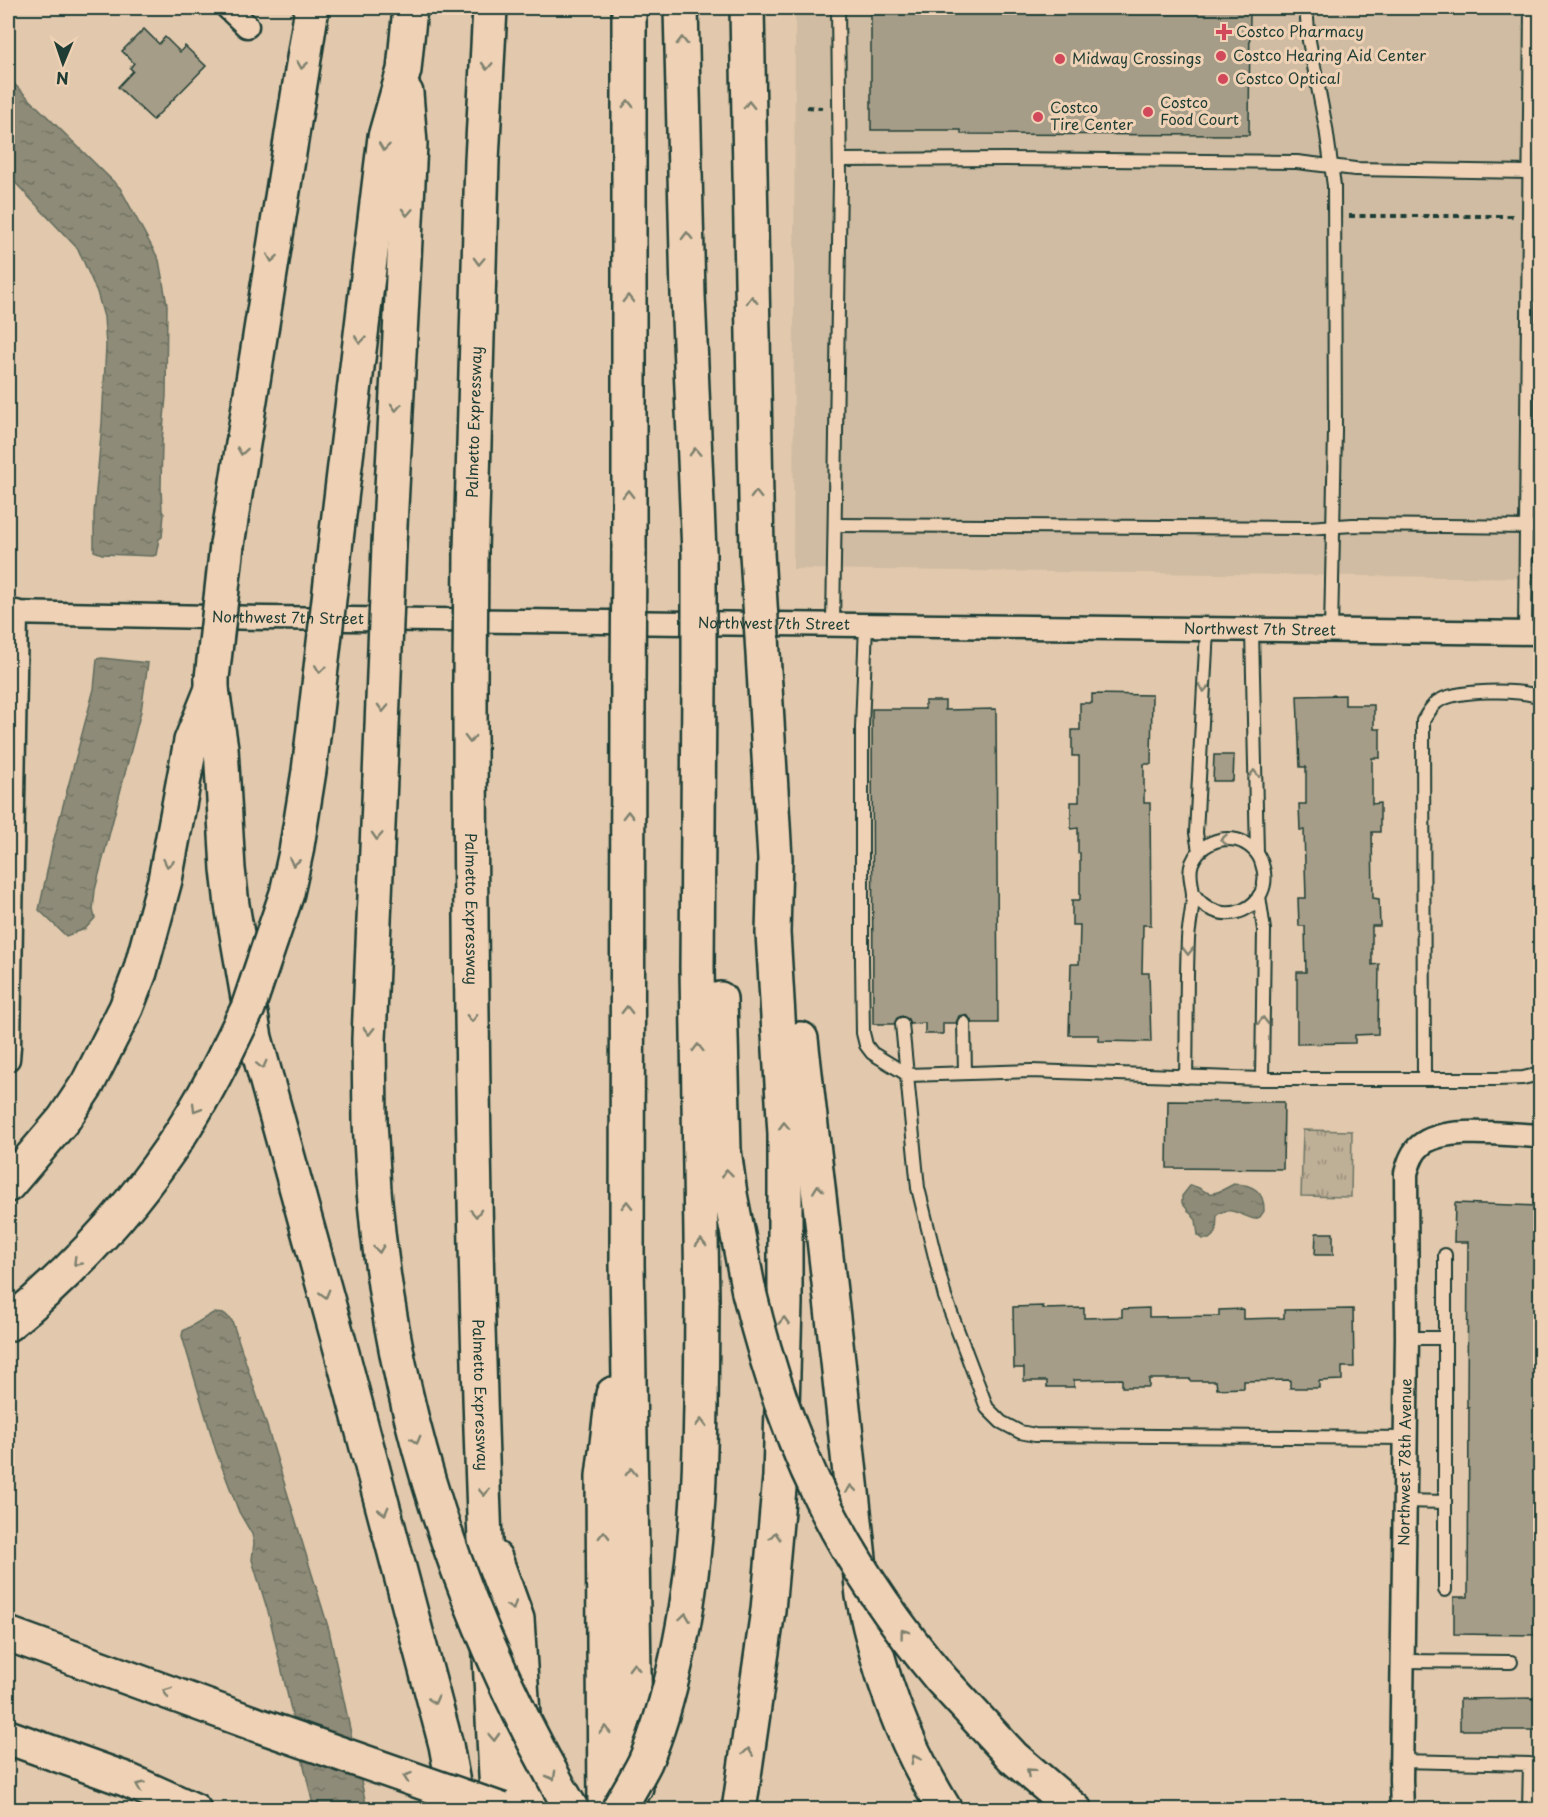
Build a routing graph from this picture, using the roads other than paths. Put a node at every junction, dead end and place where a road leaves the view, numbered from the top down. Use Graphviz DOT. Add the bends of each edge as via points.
graph roads {
  1 [pos="228,8"];
  2 [pos="312,8"];
  3 [pos="410,8"];
  4 [pos="490,8"];
  5 [pos="628,8"];
  6 [pos="681,8"];
  7 [pos="747,8"];
  8 [pos="838,8"];
  9 [pos="1306,8"];
  10 [pos="1531,8"];
  11 [pos="247,26"];
  12 [pos="404,70"];
  13 [pos="840,160"];
  14 [pos="1332,166"];
  15 [pos="1529,172"];
  16 [pos="836,525"];
  17 [pos="1527,526"];
  18 [pos="1333,527"];
  19 [pos="1540,527"];
  20 [pos="12,613"];
  21 [pos="833,624"];
  22 [pos="866,624"];
  23 [pos="1207,630"];
  24 [pos="1252,631"];
  25 [pos="1331,632"];
  26 [pos="1533,633"];
  27 [pos="212,683"];
  28 [pos="699,684"];
  29 [pos="1540,697"];
  30 [pos="1199,851"];
  31 [pos="1257,853"];
  32 [pos="775,859"];
  33 [pos="1193,892"];
  34 [pos="1259,896"];
  35 [pos="964,1023"];
  36 [pos="902,1024"];
  37 [pos="110,1043"];
  38 [pos="8,1059"];
  39 [pos="965,1072"];
  40 [pos="1540,1074"];
  41 [pos="908,1075"];
  42 [pos="1186,1077"];
  43 [pos="1424,1078"];
  44 [pos="1262,1080"];
  45 [pos="1540,1136"];
  46 [pos="8,1151"];
  47 [pos="8,1185"];
  48 [pos="1445,1255"];
  49 [pos="627,1264"];
  50 [pos="8,1324"];
  51 [pos="1407,1338"];
  52 [pos="1445,1338"];
  53 [pos="1406,1438"];
  54 [pos="1405,1501"];
  55 [pos="1445,1502"];
  56 [pos="485,1531"];
  57 [pos="1445,1590"];
  58 [pos="13,1633"];
  59 [pos="1402,1661"];
  60 [pos="1511,1662"];
  61 [pos="8,1737"];
  62 [pos="1401,1761"];
  63 [pos="194,1809"];
  64 [pos="458,1809"];
  65 [pos="500,1809"];
  66 [pos="529,1809"];
  67 [pos="572,1809"];
  68 [pos="605,1809"];
  69 [pos="618,1809"];
  70 [pos="636,1809"];
  71 [pos="739,1809"];
  72 [pos="945,1809"];
  73 [pos="1075,1809"];
  74 [pos="1402,1809"];
  75 [pos="1529,1809"];
  1 -- 11 [label="street"];
  2 -- 27 [label="highway, one-way, bridge" via="227,545"];
  3 -- 12 [label="highway"];
  4 -- 56 [label="highway, Palmetto Expressway, one-way, bridge" via="482,160 470,681 472,1030"];
  49 -- 5 [label="highway, one-way, bridge"];
  28 -- 6 [label="highway, one-way, bridge" via="699,553"];
  32 -- 7 [label="highway, one-way, bridge" via="756,553"];
  8 -- 13 [label="lane"];
  9 -- 14 [label="lane"];
  10 -- 15 [label="lane"];
  12 -- 50 [label="highway, one-way, bridge" via="385,137 309,771 287,893 252,997 190,1118 145,1185 111,1224 63,1277"];
  12 -- 67 [label="highway, one-way, bridge" via="410,144 369,1039 378,1243 406,1404 452,1557 499,1671"];
  13 -- 14 [label="lane" via="1297,162"];
  13 -- 16 [label="lane"];
  14 -- 15 [label="lane"];
  14 -- 18 [label="lane"];
  15 -- 17 [label="lane"];
  16 -- 18 [label="lane"];
  16 -- 21 [label="lane"];
  17 -- 18 [label="lane"];
  17 -- 19 [label="lane"];
  17 -- 26 [label="lane"];
  18 -- 25 [label="lane"];
  20 -- 21 [label="street, Northwest 7th Street"];
  20 -- 38 [label="street"];
  21 -- 22 [label="street, Northwest 7th Street"];
  22 -- 23 [label="street, Northwest 7th Street"];
  22 -- 41 [label="lane" via="862,728 863,1033 872,1053"];
  23 -- 24 [label="street, Northwest 7th Street"];
  23 -- 30 [label="lane, one-way" via="1196,833"];
  24 -- 25 [label="street, Northwest 7th Street"];
  31 -- 24 [label="lane, one-way"];
  25 -- 26 [label="street, Northwest 7th Street"];
  27 -- 37 [label="highway, one-way" via="191,741 153,929 140,972"];
  27 -- 64 [label="highway, one-way" via="222,748 232,905 255,1038 443,1734"];
  69 -- 28 [label="highway, one-way, bridge" via="644,1763 666,1708 683,1629 697,1516 702,1302 697,967"];
  73 -- 28 [label="highway, one-way, bridge" via="1013,1757 910,1642 877,1596 810,1478 775,1387 749,1292 724,1150 718,922"];
  29 -- 43 [label="lane" via="1519,693 1449,696 1429,710 1423,721"];
  31 -- 30 [label="lane, one-way" via="1239,840 1228,839 1217,840"];
  30 -- 33 [label="lane" via="1189,871"];
  31 -- 34 [label="lane" via="1265,874"];
  71 -- 32 [label="highway, one-way" via="768,1610 780,1477 786,1210 773,933"];
  72 -- 32 [label="highway, one-way" via="907,1743 870,1634 863,1596 789,933"];
  33 -- 34 [label="lane" via="1209,909 1231,914 1252,905"];
  33 -- 42 [label="lane, one-way" via="1188,938"];
  44 -- 34 [label="lane, one-way" via="1264,930"];
  35 -- 39 [label="lane"];
  36 -- 41 [label="lane"];
  37 -- 46 [label="highway"];
  37 -- 47 [label="highway" via="64,1119"];
  39 -- 41 [label="lane"];
  39 -- 42 [label="lane"];
  40 -- 43 [label="lane" via="1524,1078"];
  41 -- 53 [label="lane" via="914,1156 925,1220 954,1323 987,1407 1001,1422 1035,1435"];
  42 -- 44 [label="lane"];
  43 -- 44 [label="lane"];
  45 -- 51 [label="street, Northwest 78th Avenue" via="1437,1135 1420,1145 1410,1160 1406,1173"];
  48 -- 52 [label="lane"];
  68 -- 49 [label="highway, one-way" via="603,1476"];
  70 -- 49 [label="highway, one-way"];
  51 -- 52 [label="lane"];
  51 -- 53 [label="street, Northwest 78th Avenue"];
  52 -- 55 [label="lane"];
  53 -- 54 [label="street, Northwest 78th Avenue"];
  54 -- 55 [label="lane"];
  54 -- 59 [label="street, Northwest 78th Avenue"];
  55 -- 57 [label="lane"];
  56 -- 65 [label="highway, Palmetto Expressway, one-way"];
  56 -- 66 [label="highway, one-way" via="517,1619"];
  65 -- 58 [label="highway, one-way, bridge" via="255,1724"];
  59 -- 60 [label="lane"];
  59 -- 62 [label="street, Northwest 78th Avenue"];
  63 -- 61 [label="highway, one-way"];
  62 -- 74 [label="street, Northwest 78th Avenue"];
  62 -- 75 [label="lane" via="1530,1764"];
}
